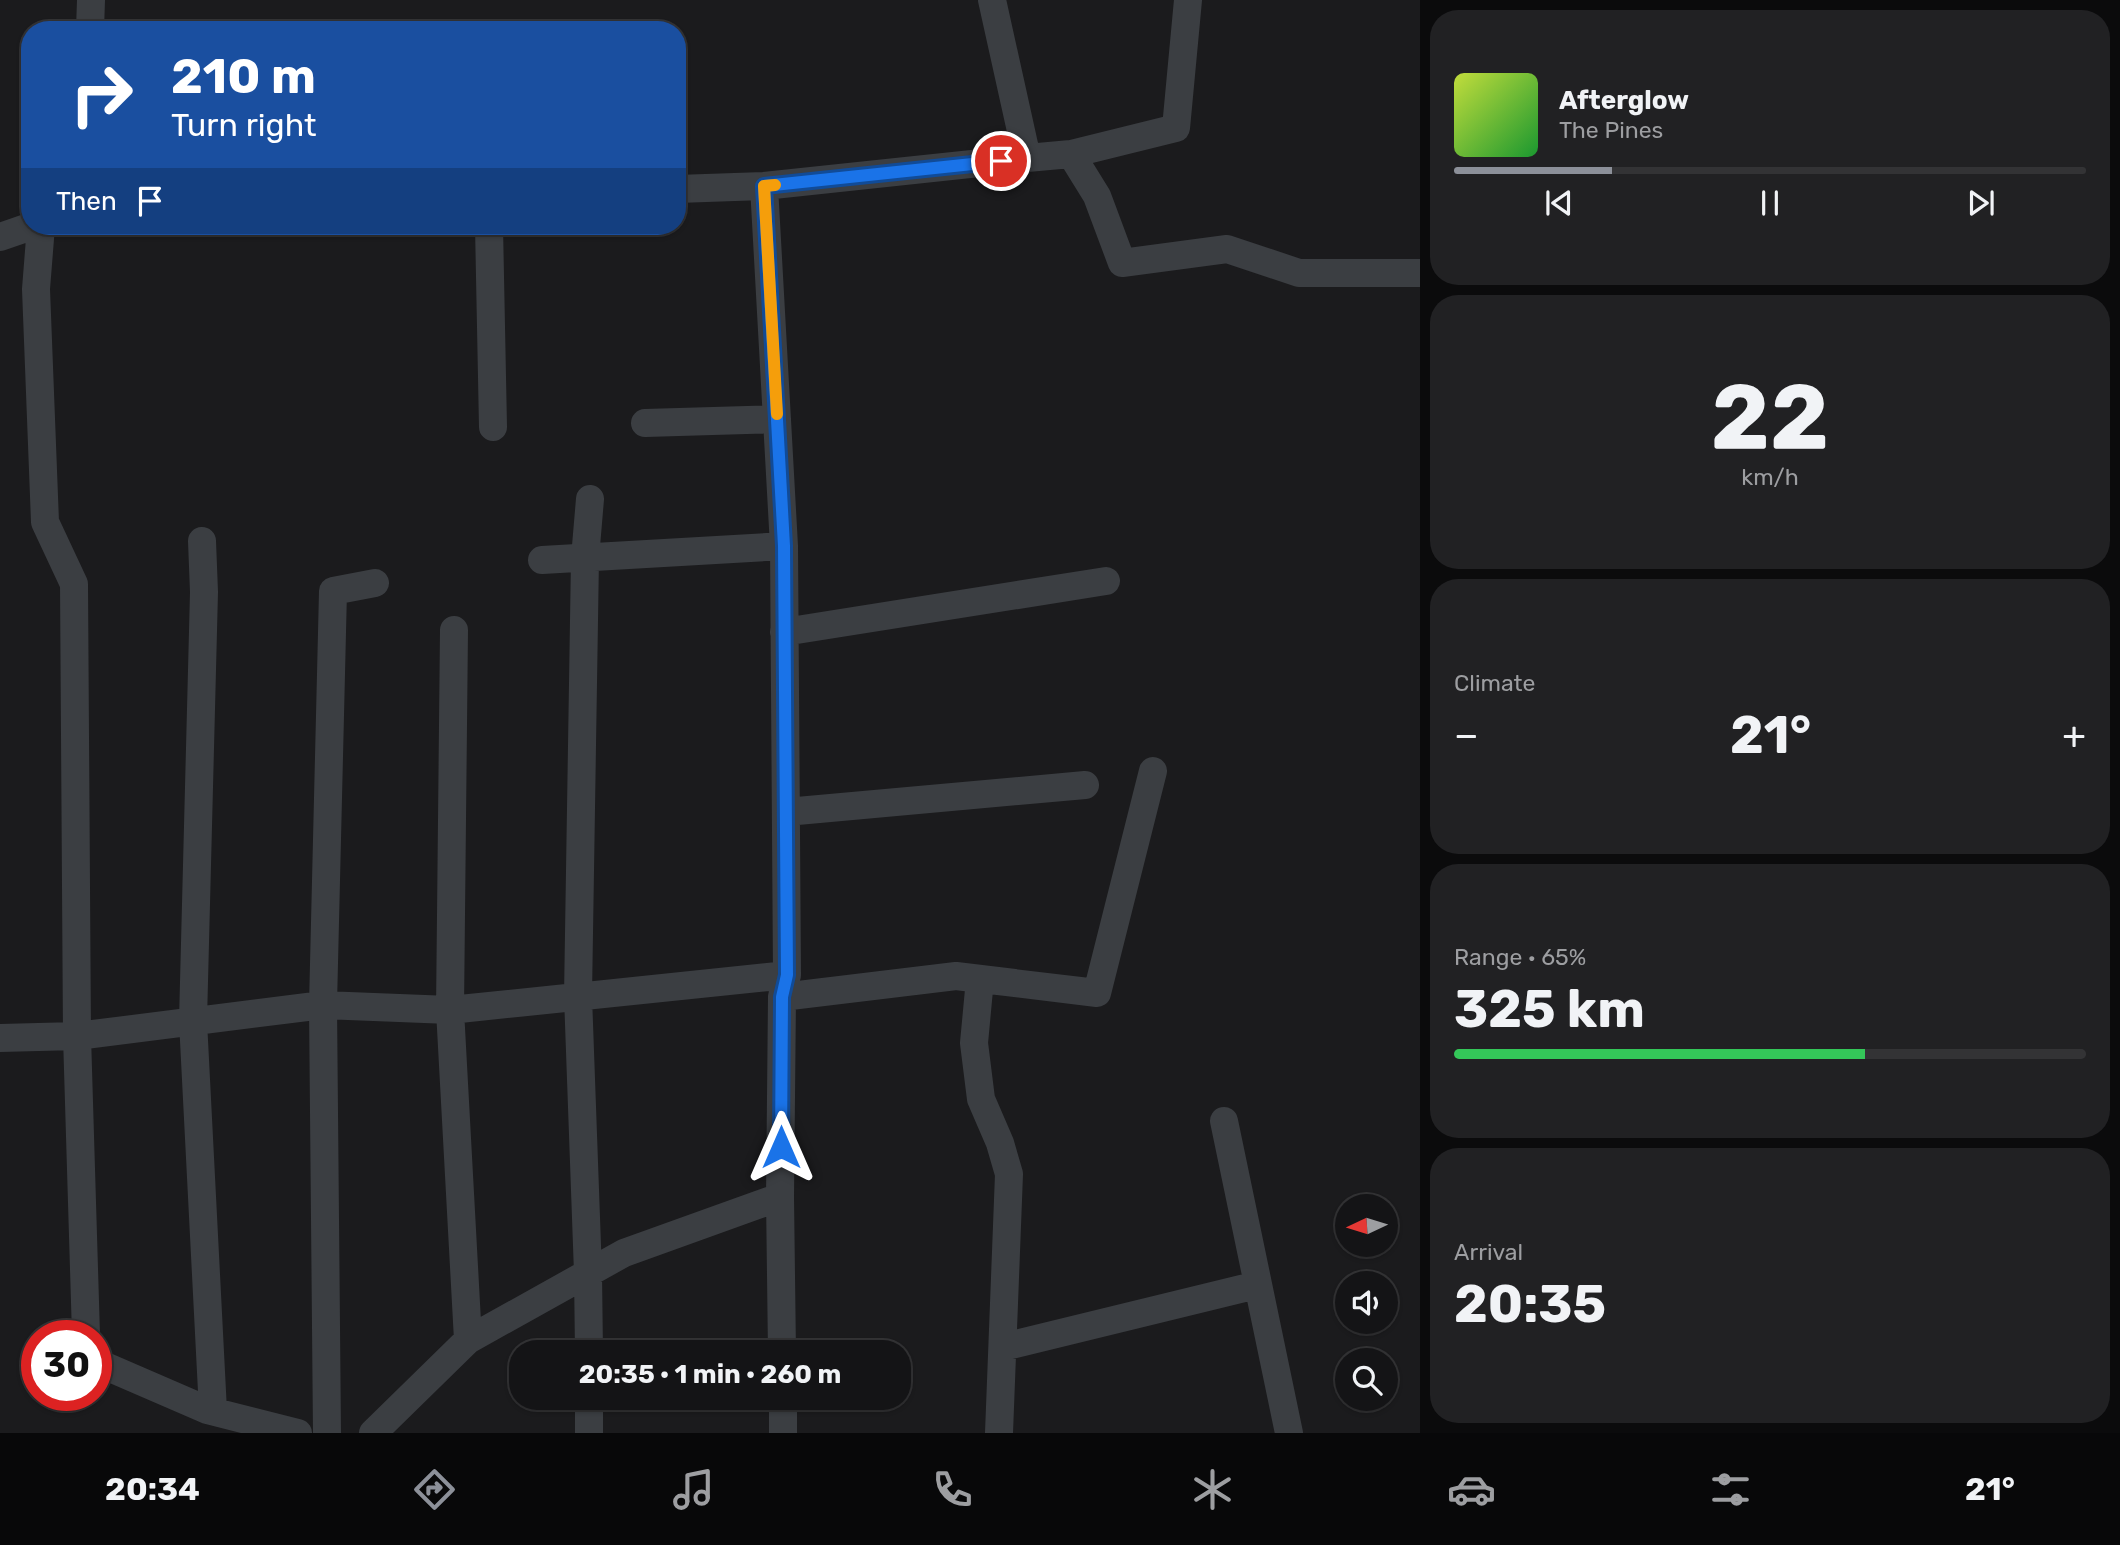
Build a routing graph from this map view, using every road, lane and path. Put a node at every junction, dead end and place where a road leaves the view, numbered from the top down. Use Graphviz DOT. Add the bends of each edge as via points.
graph roads {
  1 [pos="91,0"];
  2 [pos="992,0"];
  3 [pos="1188,0"];
  4 [pos="90,21"];
  5 [pos="1071,153"];
  6 [pos="1027,158"];
  7 [pos="764,186"];
  8 [pos="686,189"];
  9 [pos="21,230"];
  10 [pos="40,235"];
  11 [pos="489,235"];
  12 [pos="0,237"];
  13 [pos="1420,273"];
  14 [pos="777,419"];
  15 [pos="645,423"];
  16 [pos="492,427"];
  17 [pos="590,499"];
  18 [pos="202,541"];
  19 [pos="784,546"];
  20 [pos="585,558"];
  21 [pos="542,560"];
  22 [pos="1106,581"];
  23 [pos="375,583"];
  24 [pos="454,630"];
  25 [pos="785,632"];
  26 [pos="1153,771"];
  27 [pos="1085,785"];
  28 [pos="786,812"];
  29 [pos="980,979"];
  30 [pos="785,986"];
  31 [pos="578,996"];
  32 [pos="323,1005"];
  33 [pos="450,1010"];
  34 [pos="193,1021"];
  35 [pos="77,1036"];
  36 [pos="0,1038"];
  37 [pos="1224,1121"];
  38 [pos="780,1196"];
  39 [pos="588,1273"];
  40 [pos="1257,1285"];
  41 [pos="86,1320"];
  42 [pos="468,1340"];
  43 [pos="589,1340"];
  44 [pos="782,1340"];
  45 [pos="1003,1347"];
  46 [pos="112,1369"];
  47 [pos="589,1410"];
  48 [pos="783,1410"];
  49 [pos="214,1411"];
  50 [pos="298,1433"];
  51 [pos="327,1433"];
  52 [pos="373,1433"];
  53 [pos="589,1433"];
  54 [pos="783,1433"];
  55 [pos="999,1433"];
  56 [pos="1289,1433"];
  1 -- 4 [label="street"];
  2 -- 6 [label="street"];
  3 -- 5 [label="street" via="1176,128"];
  5 -- 6 [label="street"];
  5 -- 13 [label="street" via="1097,196 1122,263 1227,249 1300,273"];
  6 -- 7 [label="street"];
  7 -- 8 [label="street"];
  7 -- 14 [label="street"];
  9 -- 12 [label="street"];
  10 -- 35 [label="street" via="36,289 44,522 74,584"];
  11 -- 16 [label="street"];
  14 -- 15 [label="street"];
  14 -- 19 [label="street"];
  17 -- 20 [label="street"];
  18 -- 34 [label="street"];
  19 -- 20 [label="street"];
  19 -- 25 [label="street"];
  20 -- 21 [label="street"];
  20 -- 31 [label="street"];
  22 -- 25 [label="street"];
  23 -- 32 [label="street" via="333,591"];
  24 -- 33 [label="street"];
  25 -- 28 [label="street"];
  26 -- 29 [label="street" via="1097,993"];
  27 -- 28 [label="street"];
  28 -- 30 [label="street"];
  29 -- 30 [label="street" via="956,976"];
  29 -- 45 [label="street" via="974,1043 981,1099 1009,1174"];
  30 -- 31 [label="street"];
  30 -- 38 [label="street"];
  31 -- 33 [label="street"];
  31 -- 39 [label="street"];
  32 -- 33 [label="street"];
  32 -- 34 [label="street"];
  32 -- 51 [label="street"];
  33 -- 42 [label="street"];
  34 -- 35 [label="street"];
  34 -- 49 [label="street"];
  35 -- 36 [label="street"];
  35 -- 41 [label="street"];
  37 -- 40 [label="street"];
  38 -- 39 [label="street" via="624,1253"];
  38 -- 44 [label="street"];
  39 -- 42 [label="street"];
  39 -- 43 [label="street"];
  40 -- 45 [label="street"];
  40 -- 56 [label="street"];
  42 -- 52 [label="street"];
  45 -- 55 [label="street"];
  46 -- 49 [label="street"];
  47 -- 53 [label="street"];
  48 -- 54 [label="street"];
  49 -- 50 [label="street"];
}
